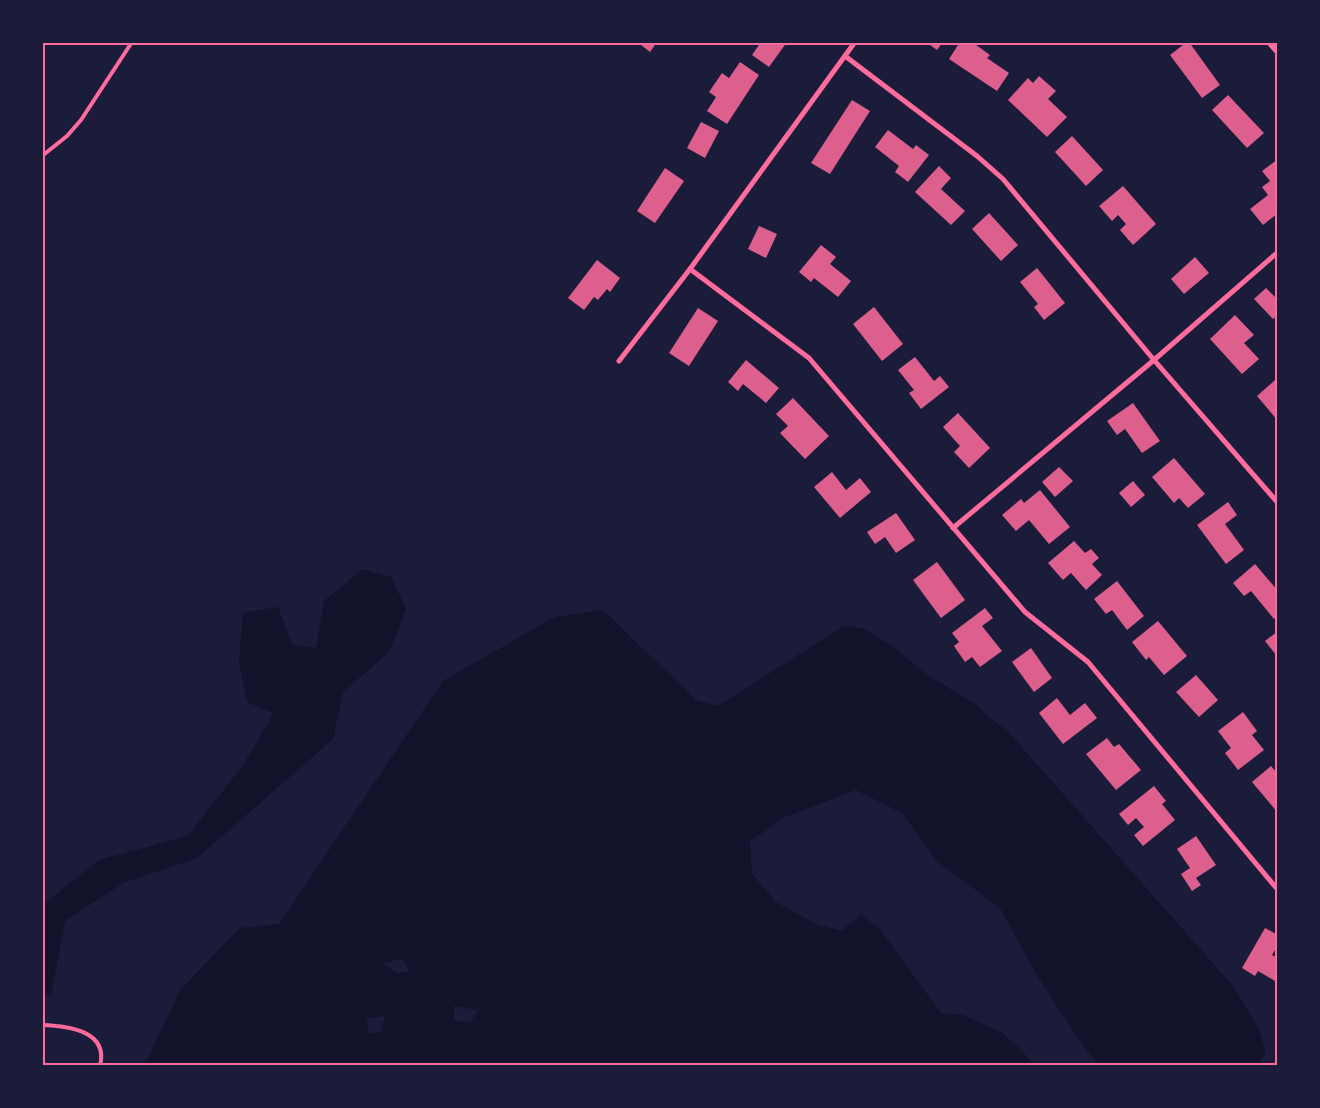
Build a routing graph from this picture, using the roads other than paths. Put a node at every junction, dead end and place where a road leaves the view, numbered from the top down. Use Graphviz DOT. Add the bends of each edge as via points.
graph roads {
  1 [pos="855,42"];
  2 [pos="1271,42"];
  3 [pos="132,43"];
  4 [pos="1278,50"];
  5 [pos="845,56"];
  6 [pos="42,156"];
  7 [pos="1278,252"];
  8 [pos="690,269"];
  9 [pos="1154,360"];
  10 [pos="619,361"];
  11 [pos="1278,503"];
  12 [pos="953,528"];
  13 [pos="1278,890"];
  14 [pos="42,1025"];
  15 [pos="100,1066"];
  1 -- 5 [label="street"];
  2 -- 4 [label="street"];
  3 -- 6 [label="lane" via="81,120"];
  5 -- 8 [label="street"];
  5 -- 9 [label="street" via="1003,179"];
  7 -- 9 [label="street"];
  8 -- 10 [label="street"];
  8 -- 12 [label="street" via="809,358"];
  9 -- 11 [label="street"];
  9 -- 12 [label="street"];
  12 -- 13 [label="street" via="1025,612 1088,662"];
  14 -- 15 [label="lane" via="62,1025 91,1036 99,1044"];
}
